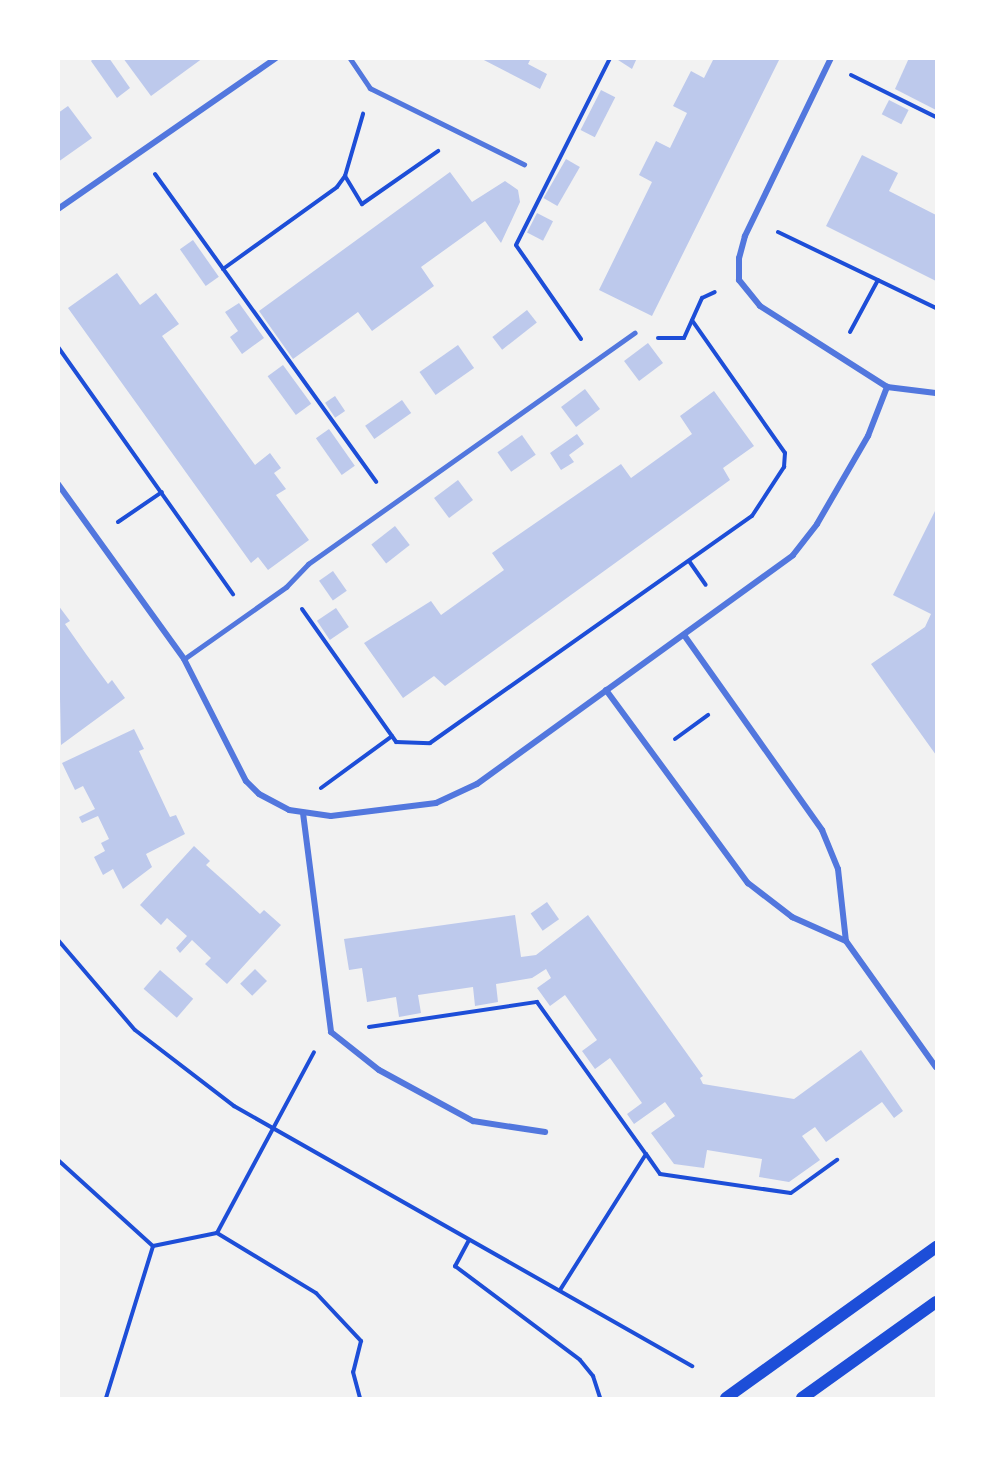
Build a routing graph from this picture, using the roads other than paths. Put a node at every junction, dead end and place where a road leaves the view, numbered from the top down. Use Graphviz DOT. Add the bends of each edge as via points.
graph roads {
  1 [pos="276,58"];
  2 [pos="350,58"];
  3 [pos="830,61"];
  4 [pos="524,164"];
  5 [pos="58,209"];
  6 [pos="634,333"];
  7 [pos="887,387"];
  8 [pos="936,393"];
  9 [pos="58,484"];
  10 [pos="684,635"];
  11 [pos="184,659"];
  12 [pos="606,690"];
  13 [pos="303,813"];
  14 [pos="846,941"];
  15 [pos="936,1066"];
  16 [pos="545,1132"];
  17 [pos="936,1247"];
  18 [pos="936,1302"];
  19 [pos="726,1398"];
  20 [pos="802,1398"];
  1 -- 5 [label="street"];
  2 -- 4 [label="lane" via="370,88"];
  3 -- 7 [label="street" via="752,219 739,258 739,280 760,306"];
  6 -- 11 [label="lane" via="308,564 286,586"];
  7 -- 8 [label="street"];
  7 -- 10 [label="street" via="868,436 805,542"];
  9 -- 11 [label="street"];
  10 -- 12 [label="street"];
  10 -- 14 [label="street" via="831,848 842,891"];
  11 -- 13 [label="street" via="246,781 274,803"];
  12 -- 13 [label="street" via="477,784 436,803 331,816"];
  12 -- 14 [label="street" via="748,883 792,917"];
  13 -- 16 [label="street" via="331,1032 379,1070 474,1121"];
  14 -- 15 [label="street"];
  17 -- 19 [label="main road"];
  18 -- 20 [label="main road"];
}
